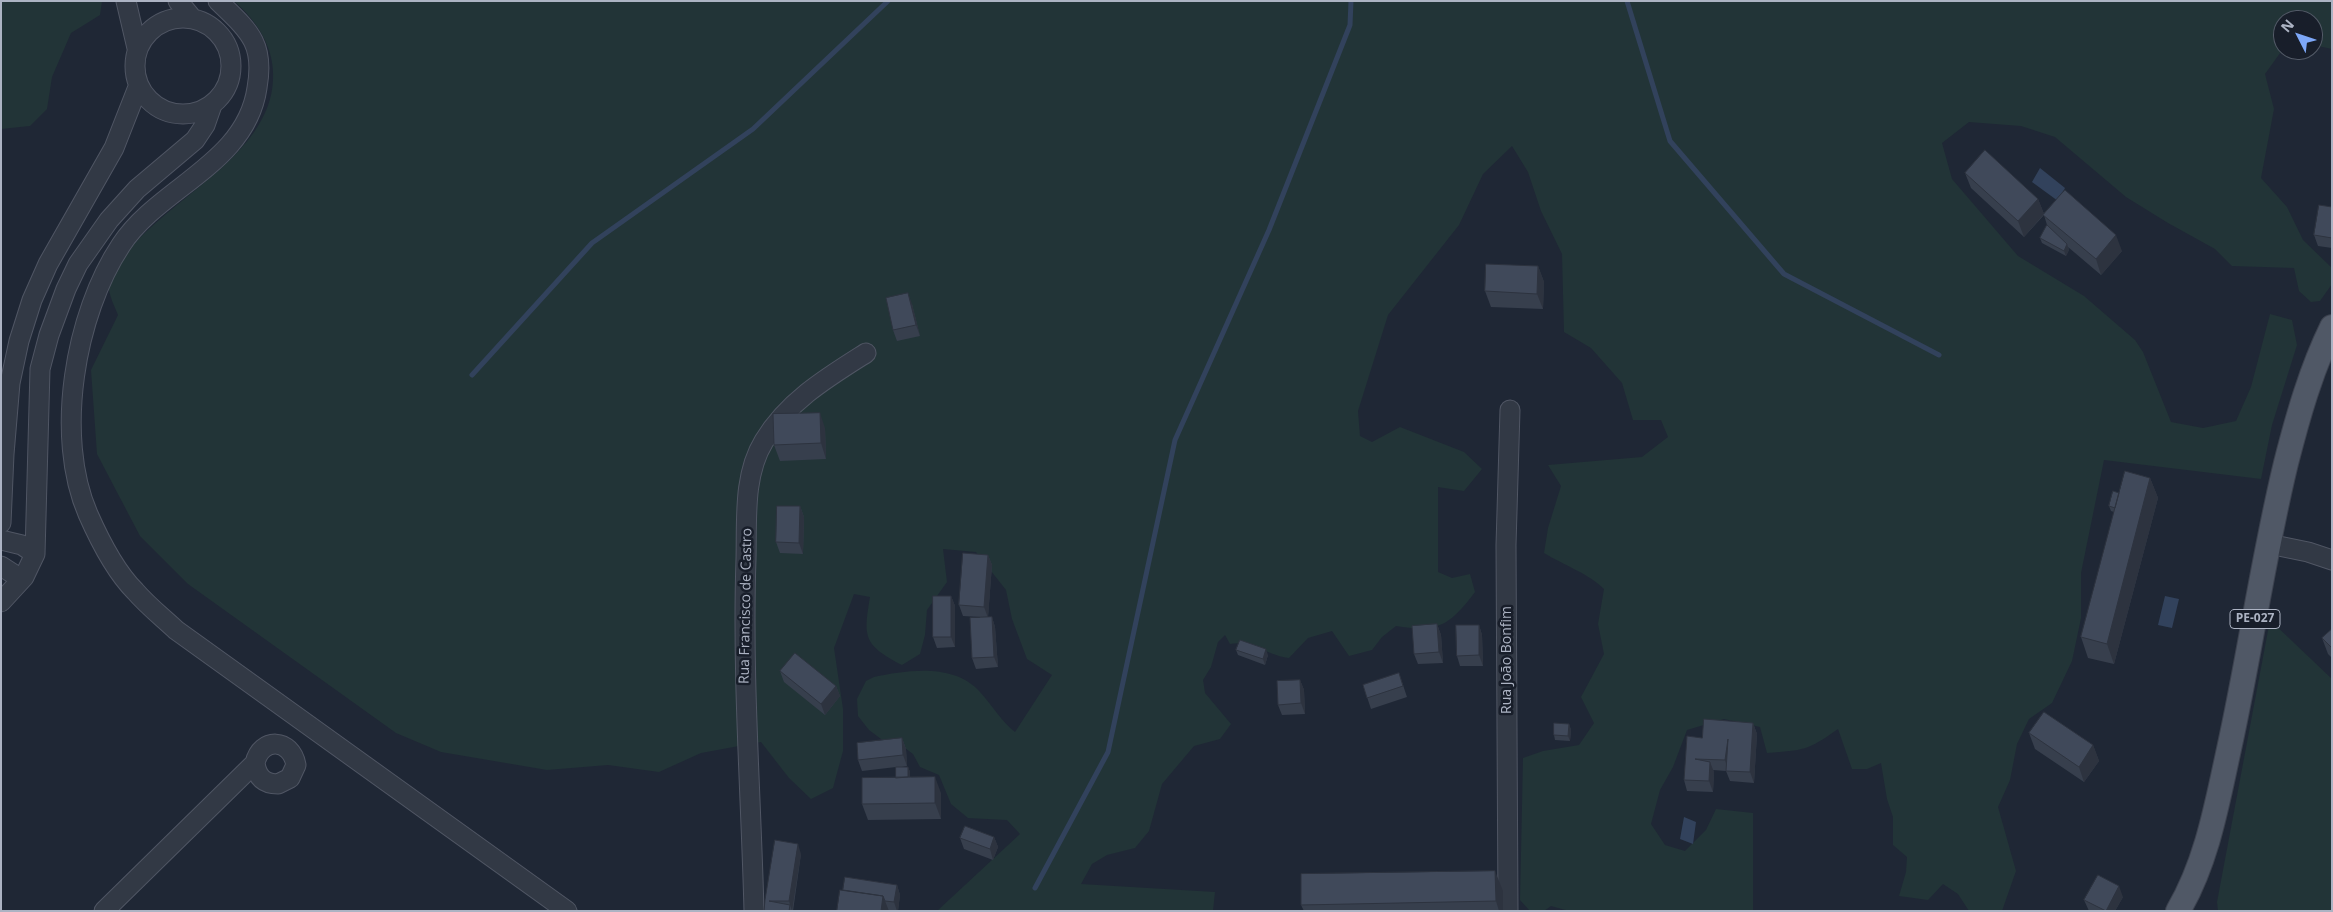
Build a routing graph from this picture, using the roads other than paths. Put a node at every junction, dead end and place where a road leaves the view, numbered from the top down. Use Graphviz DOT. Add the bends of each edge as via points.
graph roads {
  1 [pos="126,1"];
  2 [pos="178,1"];
  3 [pos="218,1"];
  4 [pos="192,18"];
  5 [pos="137,48"];
  6 [pos="138,87"];
  7 [pos="212,105"];
  8 [pos="2332,327"];
  9 [pos="866,353"];
  10 [pos="40,381"];
  11 [pos="8,385"];
  12 [pos="7,410"];
  13 [pos="1510,410"];
  14 [pos="39,414"];
  15 [pos="1,523"];
  16 [pos="1,540"];
  17 [pos="2268,544"];
  18 [pos="35,554"];
  19 [pos="2332,560"];
  20 [pos="1,566"];
  21 [pos="24,577"];
  22 [pos="1,602"];
  23 [pos="255,763"];
  24 [pos="104,911"];
  25 [pos="567,911"];
  26 [pos="754,911"];
  27 [pos="1508,911"];
  28 [pos="2178,911"];
  1 -- 5 [label="street"];
  2 -- 4 [label="street"];
  3 -- 25 [label="street" via="243,26 259,49 260,76 256,96 246,120 227,149 148,214 121,244 98,285 84,321 73,376 76,473 87,513 111,558 134,590 176,630"];
  4 -- 5 [label="street" via="169,19 150,30"];
  4 -- 7 [label="street" via="219,34 229,55 230,78"];
  5 -- 6 [label="street" via="134,68"];
  6 -- 7 [label="street" via="151,104 171,114 192,114"];
  6 -- 11 [label="street" via="114,148 35,293"];
  7 -- 10 [label="street" via="195,140 122,203 78,264 49,335"];
  8 -- 17 [label="main road, PE-027" via="2308,384 2296,424"];
  9 -- 26 [label="street, Rua Francisco de Castro" via="818,383 780,418 764,441 750,478 744,664"];
  10 -- 11 [label="street" via="27,374"];
  10 -- 14 [label="street"];
  11 -- 12 [label="street"];
  12 -- 14 [label="street" via="18,415"];
  12 -- 15 [label="street"];
  13 -- 27 [label="street, Rua João Bonfim" via="1506,545"];
  14 -- 18 [label="street"];
  16 -- 18 [label="street" via="22,545"];
  17 -- 19 [label="street"];
  17 -- 28 [label="main road, PE-027" via="2235,722 2208,839 2190,890"];
  18 -- 21 [label="street"];
  20 -- 21 [label="street"];
  21 -- 22 [label="street"];
  23 -- 24 [label="street"];
}
